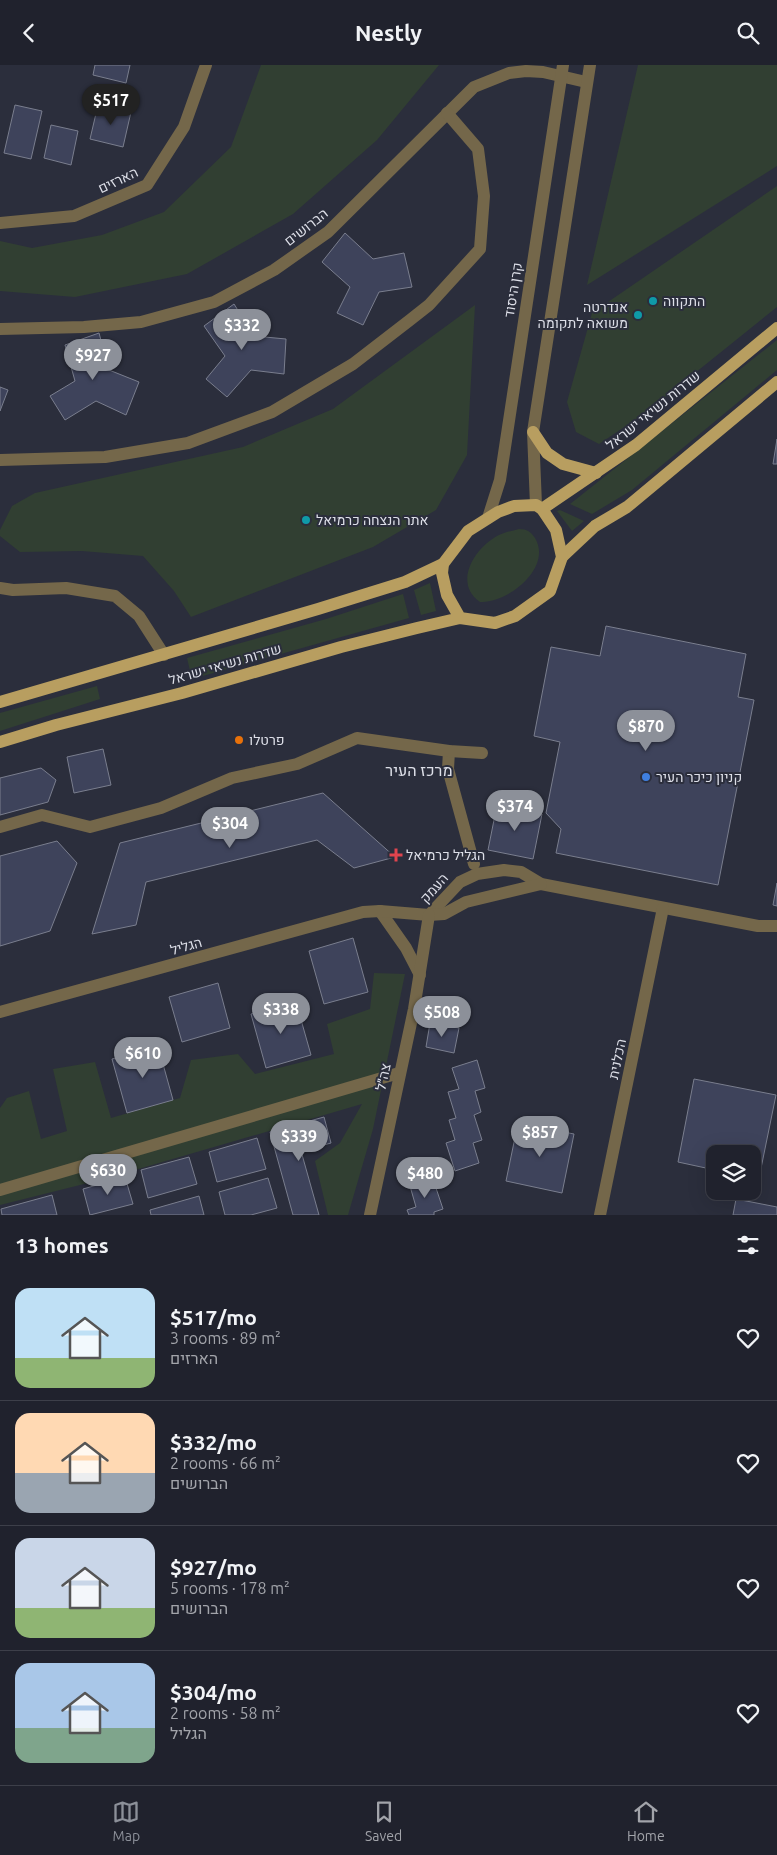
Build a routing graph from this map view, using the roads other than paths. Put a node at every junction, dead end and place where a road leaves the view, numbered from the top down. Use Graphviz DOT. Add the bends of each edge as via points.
graph roads {
  1 [pos="206,65"];
  2 [pos="590,65"];
  3 [pos="562,71"];
  4 [pos="586,82"];
  5 [pos="446,113"];
  6 [pos="0,223"];
  7 [pos="777,328"];
  8 [pos="0,329"];
  9 [pos="777,382"];
  10 [pos="533,432"];
  11 [pos="0,460"];
  12 [pos="596,473"];
  13 [pos="539,507"];
  14 [pos="488,518"];
  15 [pos="562,557"];
  16 [pos="444,563"];
  17 [pos="0,588"];
  18 [pos="460,618"];
  19 [pos="164,655"];
  20 [pos="0,702"];
  21 [pos="0,742"];
  22 [pos="449,751"];
  23 [pos="482,753"];
  24 [pos="0,827"];
  25 [pos="474,864"];
  26 [pos="541,884"];
  27 [pos="663,908"];
  28 [pos="380,911"];
  29 [pos="429,915"];
  30 [pos="758,926"];
  31 [pos="777,926"];
  32 [pos="777,935"];
  33 [pos="420,975"];
  34 [pos="0,1012"];
  35 [pos="399,1073"];
  36 [pos="0,1190"];
  37 [pos="370,1215"];
  38 [pos="600,1215"];
  1 -- 6 [label="street, הארזים" via="184,127 147,185 74,216"];
  2 -- 4 [label="street"];
  3 -- 4 [label="street, הברושים"];
  3 -- 5 [label="street, הברושים" via="509,73 474,87"];
  3 -- 14 [label="street, קרן היסוד" via="500,480"];
  4 -- 10 [label="street"];
  5 -- 8 [label="street, הברושים" via="328,232 274,270 214,302 141,322"];
  5 -- 11 [label="street" via="478,149 484,196 480,249 429,305 353,364 272,412 188,443 105,457"];
  7 -- 12 [label="main road, שדרות נשיאי ישראל" via="636,445"];
  9 -- 15 [label="main road" via="627,507 595,526"];
  10 -- 12 [label="main road" via="547,453 563,464"];
  10 -- 13 [label="street"];
  12 -- 13 [label="main road, שדרות נשיאי ישראל"];
  13 -- 14 [label="main road" via="514,506"];
  13 -- 15 [label="main road" via="556,529"];
  14 -- 16 [label="main road" via="468,531"];
  15 -- 18 [label="main road" via="550,591 515,616 495,623"];
  16 -- 18 [label="main road" via="442,573 447,595"];
  16 -- 19 [label="main road, שדרות נשיאי ישראל" via="405,581"];
  17 -- 19 [label="street" via="66,588 115,596 139,616"];
  18 -- 21 [label="main road, שדרות נשיאי ישראל" via="341,647"];
  19 -- 20 [label="main road, שדרות נשיאי ישראל"];
  22 -- 23 [label="street"];
  22 -- 24 [label="street" via="357,738 297,764 232,778 161,808 90,827 42,815"];
  22 -- 25 [label="street" via="448,769"];
  26 -- 27 [label="street, העמק"];
  26 -- 29 [label="street, העמק" via="466,902 444,914"];
  26 -- 29 [label="street, העמק" via="521,871 477,874 460,882"];
  27 -- 30 [label="street, העמק"];
  27 -- 38 [label="street, הכלנית"];
  28 -- 29 [label="street, הגליל"];
  28 -- 33 [label="street"];
  28 -- 34 [label="street, הגליל" via="363,912"];
  29 -- 33 [label="street, צה״ל"];
  30 -- 31 [label="street, העמק"];
  30 -- 32 [label="street, העמק"];
  33 -- 35 [label="street, צה״ל"];
  35 -- 36 [label="street"];
  35 -- 37 [label="street, צה״ל"];
}
